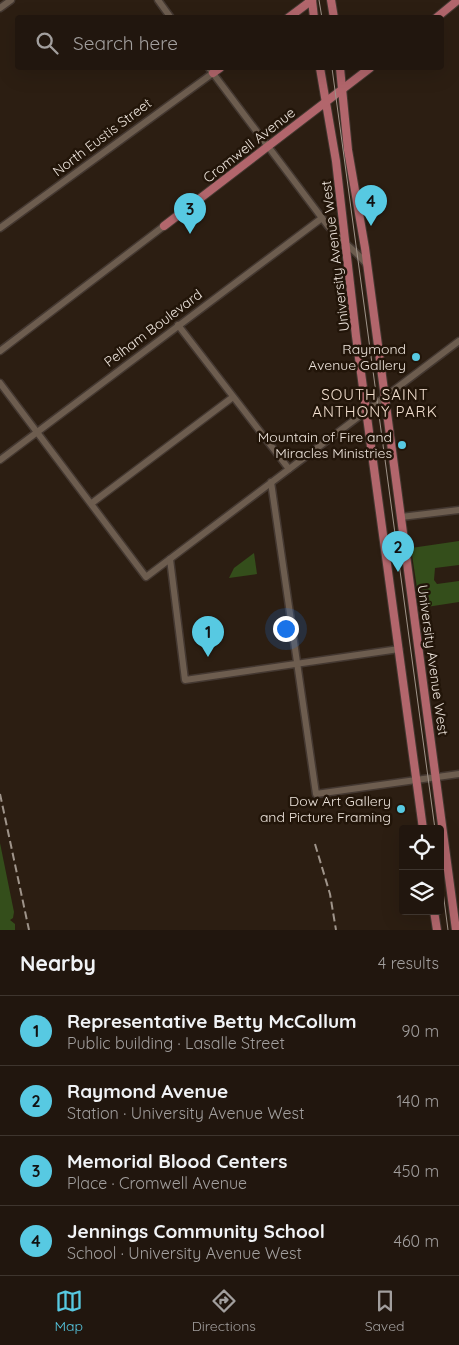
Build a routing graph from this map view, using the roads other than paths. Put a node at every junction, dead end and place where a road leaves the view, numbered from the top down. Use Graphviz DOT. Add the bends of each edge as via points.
graph roads {
  1 [pos="11,0"];
  2 [pos="158,0"];
  3 [pos="312,0"];
  4 [pos="331,0"];
  5 [pos="458,0"];
  6 [pos="0,8"];
  7 [pos="169,15"];
  8 [pos="292,15"];
  9 [pos="314,15"];
  10 [pos="334,15"];
  11 [pos="440,15"];
  12 [pos="211,70"];
  13 [pos="320,70"];
  14 [pos="340,70"];
  15 [pos="367,70"];
  16 [pos="343,87"];
  17 [pos="325,101"];
  18 [pos="268,146"];
  19 [pos="322,218"];
  20 [pos="164,226"];
  21 [pos="0,228"];
  22 [pos="346,244"];
  23 [pos="367,265"];
  24 [pos="178,325"];
  25 [pos="459,341"];
  26 [pos="0,351"];
  27 [pos="0,383"];
  28 [pos="234,397"];
  29 [pos="384,397"];
  30 [pos="366,410"];
  31 [pos="37,432"];
  32 [pos="0,460"];
  33 [pos="289,469"];
  34 [pos="271,482"];
  35 [pos="92,503"];
  36 [pos="459,510"];
  37 [pos="401,517"];
  38 [pos="170,559"];
  39 [pos="399,649"];
  40 [pos="297,664"];
  41 [pos="459,774"];
  42 [pos="432,778"];
  43 [pos="416,779"];
  44 [pos="422,825"];
  45 [pos="456,907"];
  46 [pos="434,915"];
  47 [pos="436,930"];
  48 [pos="456,930"];
  1 -- 6 [label="street"];
  2 -- 7 [label="street"];
  3 -- 8 [label="main road"];
  3 -- 9 [label="main road"];
  4 -- 10 [label="main road"];
  5 -- 11 [label="main road"];
  12 -- 18 [label="street"];
  12 -- 21 [label="street, North Eustis Street"];
  13 -- 17 [label="main road, University Avenue West"];
  14 -- 16 [label="main road, University Avenue West"];
  15 -- 16 [label="main road, Cromwell Avenue"];
  16 -- 17 [label="main road, Cromwell Avenue"];
  16 -- 23 [label="main road, University Avenue West" via="350,158"];
  17 -- 18 [label="main road, Cromwell Avenue"];
  17 -- 22 [label="main road, University Avenue West"];
  18 -- 19 [label="street"];
  18 -- 20 [label="main road, Cromwell Avenue"];
  19 -- 22 [label="street"];
  19 -- 24 [label="street, Pelham Boulevard"];
  20 -- 26 [label="street, Cromwell Avenue"];
  22 -- 23 [label="street"];
  22 -- 30 [label="main road, University Avenue West"];
  23 -- 29 [label="main road, University Avenue West"];
  24 -- 28 [label="street"];
  24 -- 31 [label="street, Pelham Boulevard"];
  25 -- 29 [label="street"];
  27 -- 31 [label="street"];
  28 -- 33 [label="street"];
  28 -- 35 [label="street"];
  29 -- 30 [label="street"];
  29 -- 37 [label="main road, University Avenue West"];
  30 -- 33 [label="street"];
  30 -- 39 [label="main road, University Avenue West"];
  31 -- 32 [label="street, Pelham Boulevard"];
  31 -- 35 [label="street"];
  33 -- 34 [label="street"];
  34 -- 38 [label="street"];
  34 -- 40 [label="street"];
  35 -- 38 [label="street" via="146,577"];
  36 -- 37 [label="street"];
  37 -- 42 [label="main road, University Avenue West"];
  38 -- 40 [label="street" via="185,680"];
  39 -- 40 [label="street"];
  39 -- 43 [label="main road, University Avenue West"];
  40 -- 43 [label="street" via="316,794"];
  41 -- 42 [label="street"];
  42 -- 43 [label="street"];
  42 -- 45 [label="main road, University Avenue West"];
  43 -- 44 [label="main road, University Avenue West"];
  45 -- 48 [label="main road, University Avenue West"];
  46 -- 47 [label="main road"];
}
